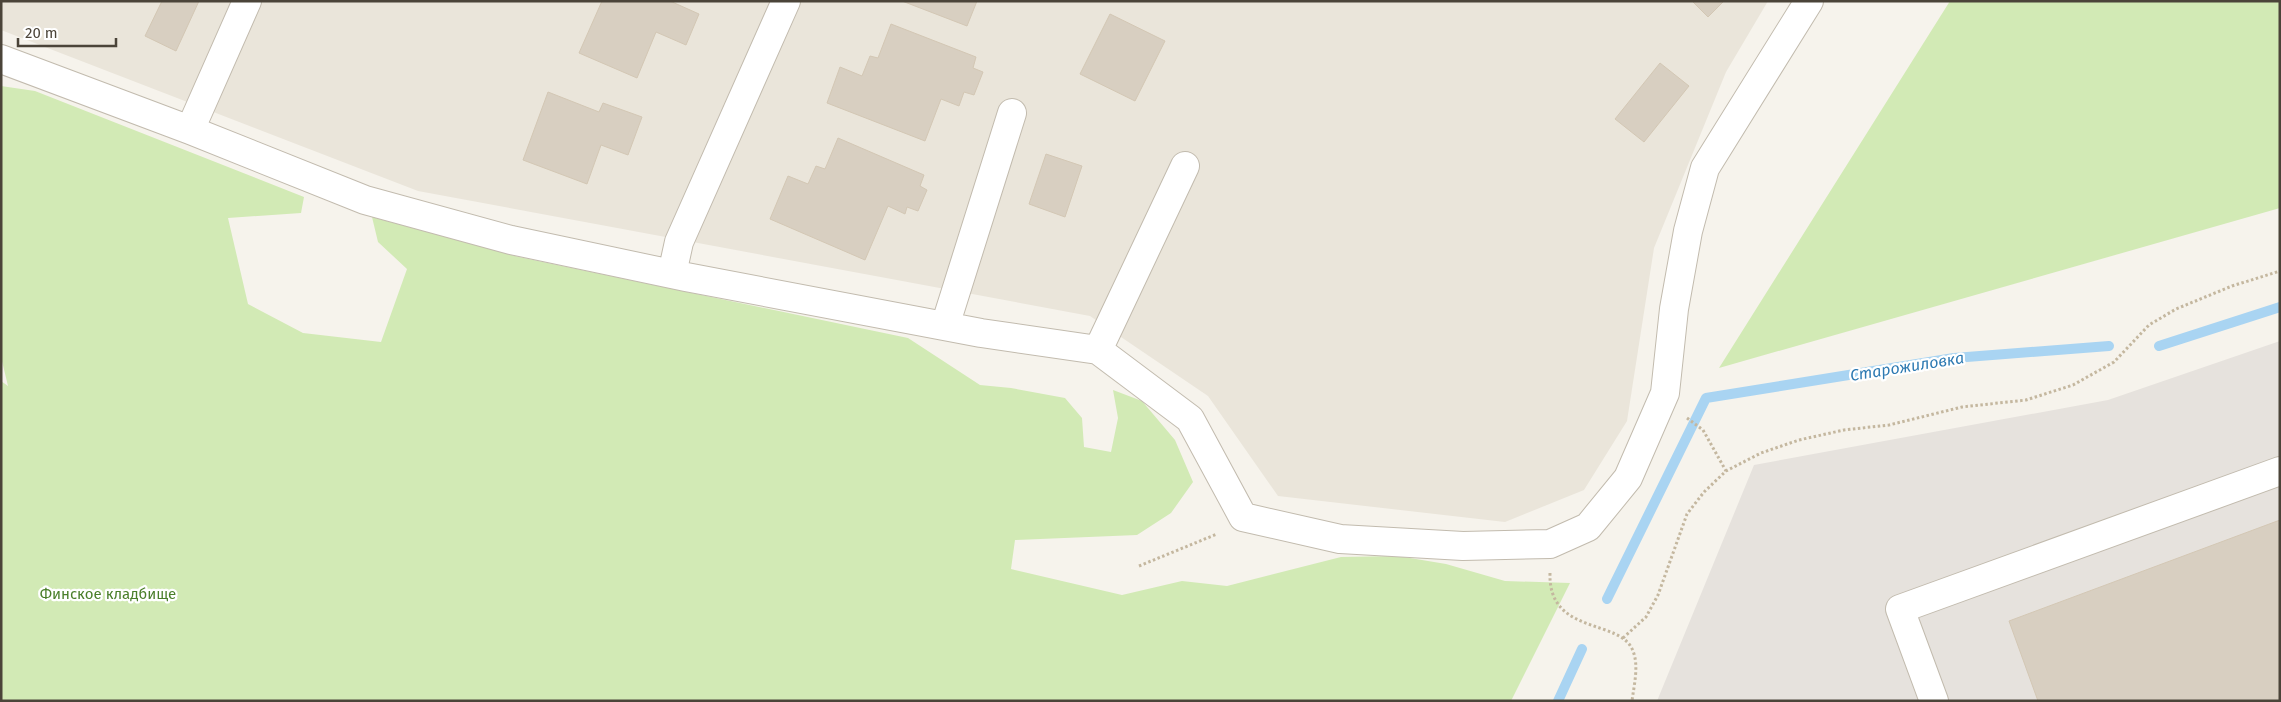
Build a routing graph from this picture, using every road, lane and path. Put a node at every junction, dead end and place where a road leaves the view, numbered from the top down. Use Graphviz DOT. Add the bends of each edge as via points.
graph roads {
  1 [pos="248,1"];
  2 [pos="786,1"];
  3 [pos="1809,1"];
  4 [pos="1,59"];
  5 [pos="1012,113"];
  6 [pos="190,130"];
  7 [pos="1186,166"];
  8 [pos="2280,271"];
  9 [pos="672,274"];
  10 [pos="945,326"];
  11 [pos="1098,350"];
  12 [pos="1687,418"];
  13 [pos="1726,471"];
  14 [pos="2280,471"];
  15 [pos="1243,517"];
  16 [pos="1139,566"];
  17 [pos="1550,586"];
  18 [pos="1623,638"];
  19 [pos="1632,701"];
  20 [pos="1934,701"];
  1 -- 6 [label="street"];
  2 -- 9 [label="street" via="679,242"];
  3 -- 15 [label="street" via="1705,168 1679,280 1665,393 1628,478 1588,527 1550,544 1463,546 1340,539"];
  4 -- 6 [label="street"];
  5 -- 10 [label="street"];
  6 -- 9 [label="street" via="365,200 511,240"];
  7 -- 11 [label="street"];
  8 -- 13 [label="path" via="2176,309 2149,325 2114,362 2073,385 2026,400 1962,406 1889,425 1799,440 1761,453"];
  9 -- 10 [label="street"];
  10 -- 11 [label="street"];
  11 -- 15 [label="street" via="1190,419"];
  12 -- 13 [label="path" via="1703,430"];
  13 -- 18 [label="path" via="1687,514 1658,595 1646,617"];
  14 -- 20 [label="street" via="1900,609"];
  15 -- 16 [label="path" via="1216,534"];
  17 -- 18 [label="path" via="1560,609"];
  18 -- 19 [label="path" via="1633,650 1636,666"];
}
